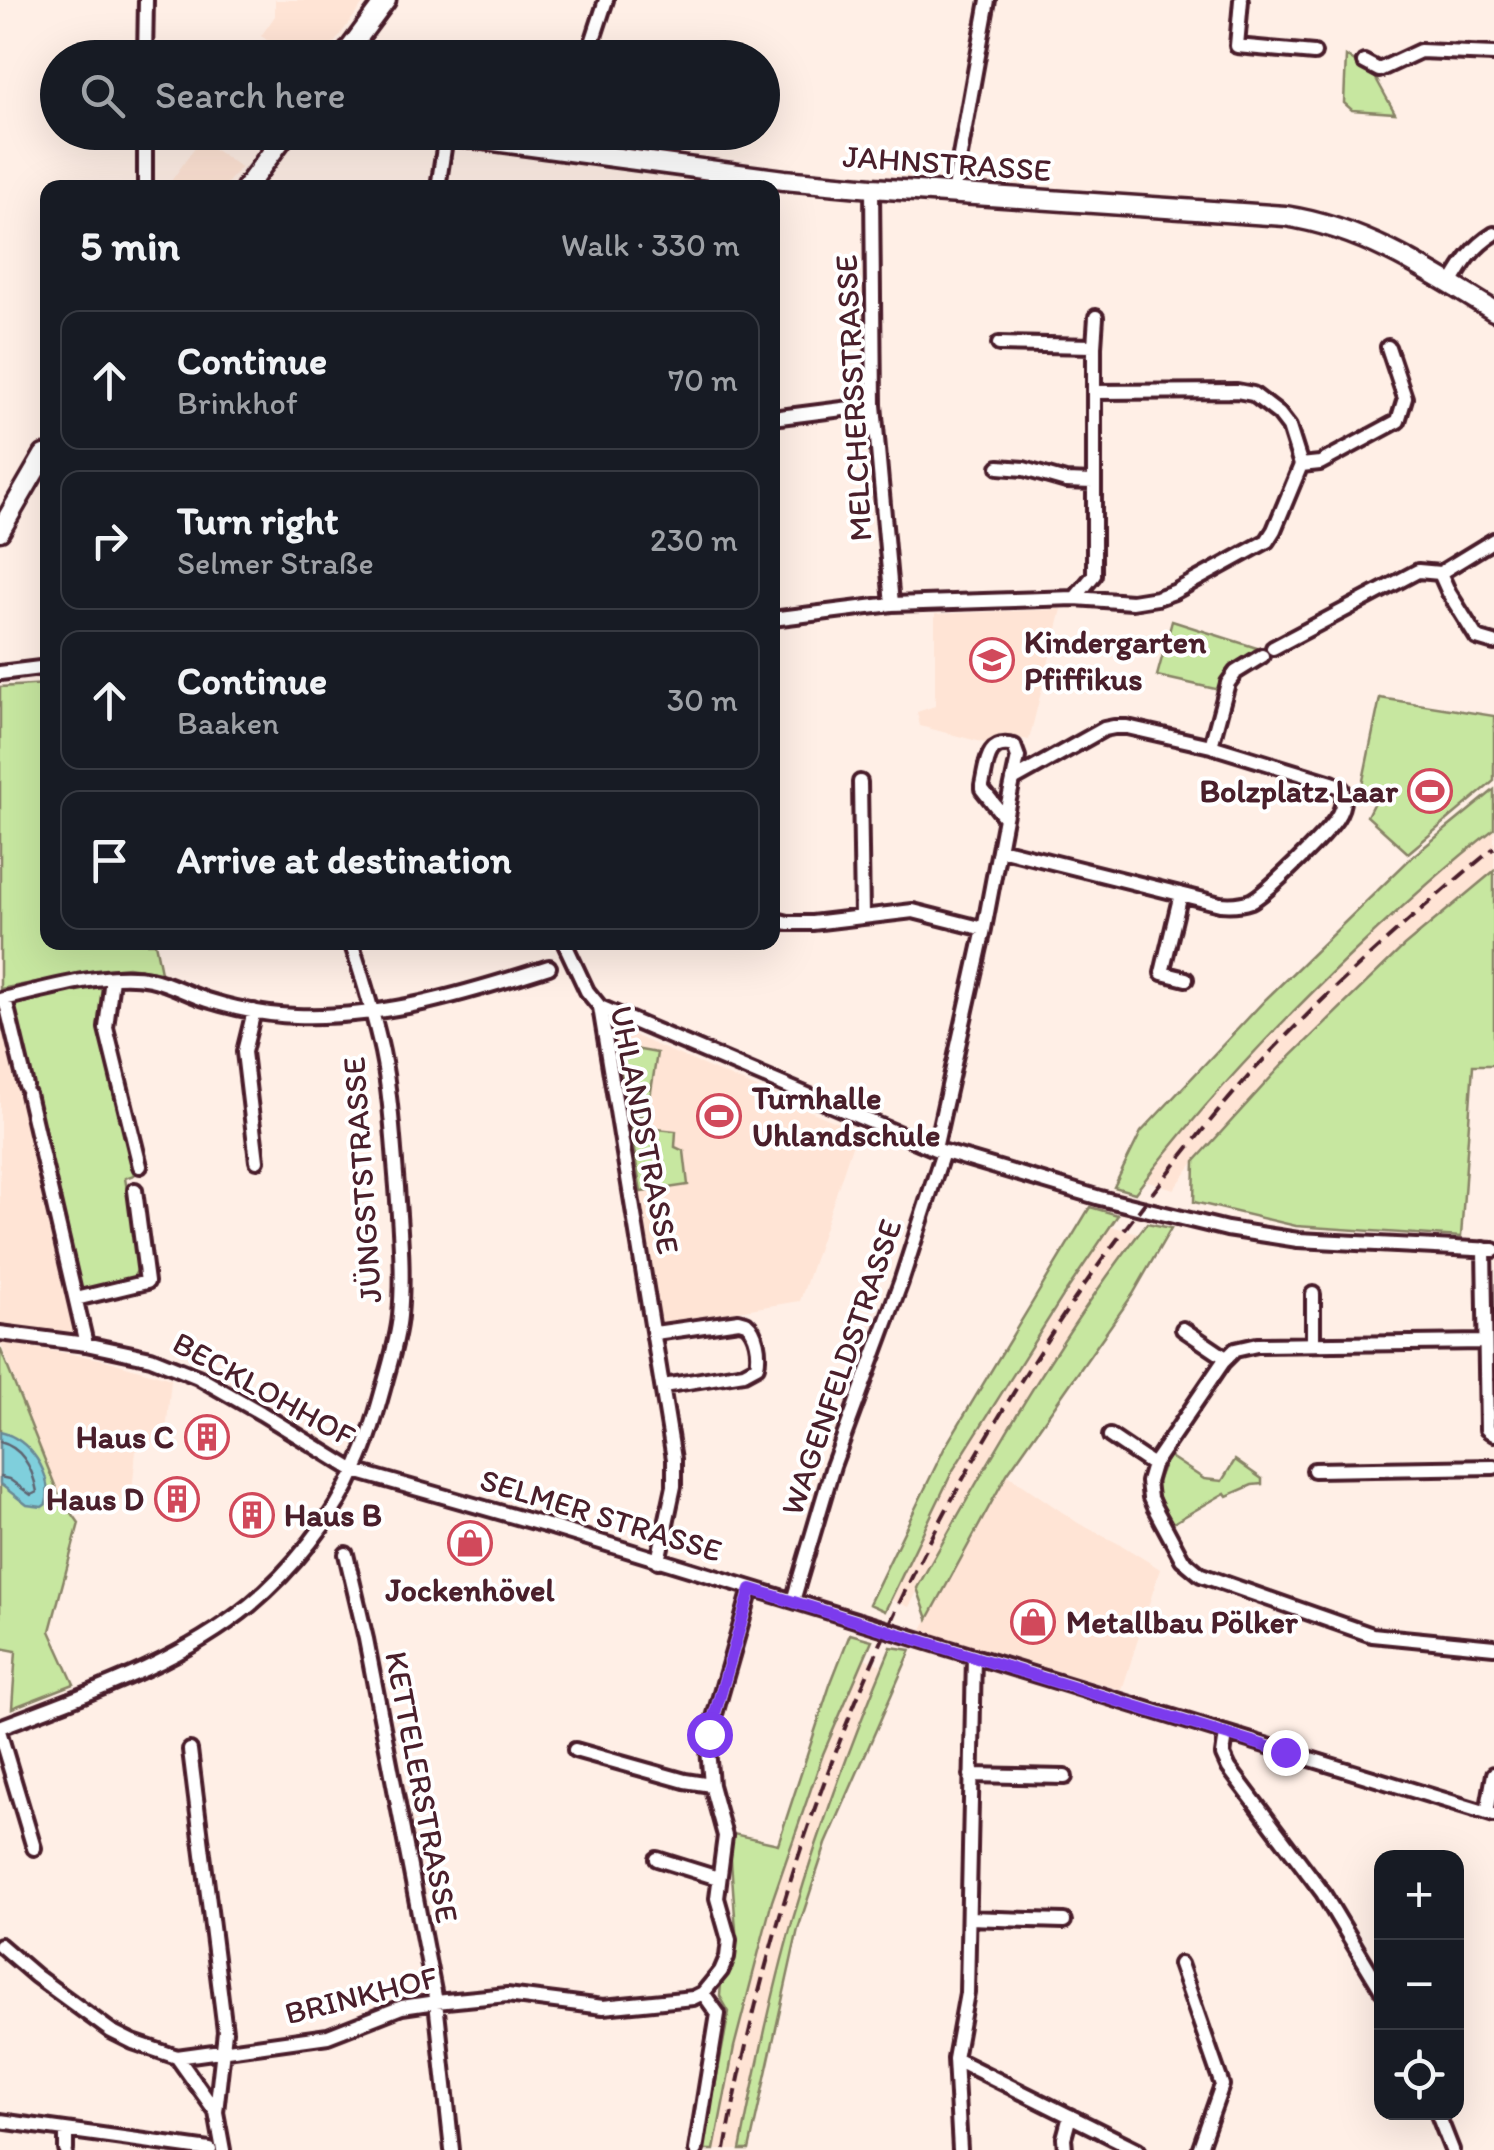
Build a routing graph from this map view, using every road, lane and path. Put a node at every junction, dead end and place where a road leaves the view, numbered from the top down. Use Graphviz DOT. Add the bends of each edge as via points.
graph roads {
  1 [pos="146,0"];
  2 [pos="386,0"];
  3 [pos="606,0"];
  4 [pos="988,0"];
  5 [pos="1241,0"];
  6 [pos="145,40"];
  7 [pos="356,40"];
  8 [pos="593,40"];
  9 [pos="1314,53"];
  10 [pos="1494,54"];
  11 [pos="1364,62"];
  12 [pos="145,150"];
  13 [pos="274,150"];
  14 [pos="444,150"];
  15 [pos="617,150"];
  16 [pos="145,180"];
  17 [pos="252,180"];
  18 [pos="439,180"];
  19 [pos="872,188"];
  20 [pos="952,194"];
  21 [pos="1494,234"];
  22 [pos="1450,284"];
  23 [pos="1494,312"];
  24 [pos="1096,317"];
  25 [pos="999,344"];
  26 [pos="1094,346"];
  27 [pos="1388,347"];
  28 [pos="1094,392"];
  29 [pos="874,405"];
  30 [pos="780,417"];
  31 [pos="40,460"];
  32 [pos="40,463"];
  33 [pos="1301,466"];
  34 [pos="999,467"];
  35 [pos="1093,482"];
  36 [pos="0,506"];
  37 [pos="0,531"];
  38 [pos="1494,540"];
  39 [pos="1440,573"];
  40 [pos="1075,598"];
  41 [pos="892,604"];
  42 [pos="780,617"];
  43 [pos="1494,643"];
  44 [pos="40,668"];
  45 [pos="4,671"];
  46 [pos="1211,746"];
  47 [pos="1013,780"];
  48 [pos="860,782"];
  49 [pos="1005,818"];
  50 [pos="1000,849"];
  51 [pos="1181,894"];
  52 [pos="862,916"];
  53 [pos="780,921"];
  54 [pos="984,929"];
  55 [pos="353,950"];
  56 [pos="568,950"];
  57 [pos="549,967"];
  58 [pos="112,978"];
  59 [pos="1186,979"];
  60 [pos="3,1000"];
  61 [pos="600,1008"];
  62 [pos="254,1011"];
  63 [pos="373,1013"];
  64 [pos="939,1151"];
  65 [pos="257,1160"];
  66 [pos="140,1166"];
  67 [pos="135,1190"];
  68 [pos="1489,1249"];
  69 [pos="1313,1294"];
  70 [pos="76,1299"];
  71 [pos="1183,1329"];
  72 [pos="0,1333"];
  73 [pos="655,1334"];
  74 [pos="1485,1342"];
  75 [pos="86,1344"];
  76 [pos="1313,1344"];
  77 [pos="1226,1358"];
  78 [pos="663,1386"];
  79 [pos="1494,1434"];
  80 [pos="1110,1436"];
  81 [pos="1154,1465"];
  82 [pos="1494,1467"];
  83 [pos="1314,1470"];
  84 [pos="355,1471"];
  85 [pos="346,1554"];
  86 [pos="658,1561"];
  87 [pos="751,1589"];
  88 [pos="793,1601"];
  89 [pos="1494,1647"];
  90 [pos="974,1656"];
  91 [pos="0,1731"];
  92 [pos="1226,1734"];
  93 [pos="190,1750"];
  94 [pos="575,1750"];
  95 [pos="1494,1774"];
  96 [pos="971,1775"];
  97 [pos="1065,1777"];
  98 [pos="711,1785"];
  99 [pos="1490,1814"];
  100 [pos="34,1848"];
  101 [pos="656,1859"];
  102 [pos="718,1878"];
  103 [pos="969,1918"];
  104 [pos="1064,1921"];
  105 [pos="0,1945"];
  106 [pos="1180,1964"];
  107 [pos="1374,1978"];
  108 [pos="704,1993"];
  109 [pos="436,2002"];
  110 [pos="224,2051"];
  111 [pos="178,2057"];
  112 [pos="955,2059"];
  113 [pos="216,2112"];
  114 [pos="1070,2116"];
  115 [pos="1440,2120"];
  116 [pos="0,2121"];
  117 [pos="66,2131"];
  118 [pos="66,2150"];
  119 [pos="210,2150"];
  120 [pos="224,2150"];
  121 [pos="452,2150"];
  122 [pos="696,2150"];
  123 [pos="960,2150"];
  124 [pos="1065,2150"];
  125 [pos="1138,2150"];
  126 [pos="1199,2150"];
  127 [pos="1452,2150"];
  1 -- 6 [label="street"];
  2 -- 7 [label="street"];
  3 -- 8 [label="street"];
  4 -- 20 [label="street"];
  5 -- 9 [label="street" via="1237,46"];
  10 -- 11 [label="street" via="1420,51 1380,70"];
  12 -- 16 [label="street"];
  13 -- 17 [label="street"];
  14 -- 18 [label="street"];
  15 -- 19 [label="street, JAHNSTRASSE" via="784,180"];
  19 -- 20 [label="street, JAHNSTRASSE"];
  19 -- 29 [label="street, MELCHERSSTRASSE"];
  20 -- 22 [label="street, JAHNSTRASSE" via="1308,220 1370,240"];
  21 -- 22 [label="street"];
  22 -- 23 [label="street, JAHNSTRASSE"];
  24 -- 26 [label="street"];
  25 -- 26 [label="street"];
  26 -- 28 [label="street"];
  27 -- 33 [label="street" via="1405,398 1398,421 1320,463"];
  28 -- 33 [label="street" via="1253,394 1289,427"];
  28 -- 35 [label="street"];
  29 -- 30 [label="street"];
  29 -- 41 [label="street, MELCHERSSTRASSE"];
  31 -- 36 [label="street"];
  32 -- 37 [label="street"];
  33 -- 40 [label="street" via="1267,541 1157,598"];
  34 -- 35 [label="street"];
  35 -- 40 [label="street" via="1094,575"];
  38 -- 39 [label="street"];
  39 -- 43 [label="street" via="1477,638"];
  39 -- 46 [label="street" via="1418,571 1236,672"];
  40 -- 41 [label="street"];
  41 -- 42 [label="street"];
  44 -- 45 [label="street"];
  46 -- 47 [label="street" via="1114,726"];
  46 -- 51 [label="street" via="1332,783 1344,798 1335,821 1254,900 1234,905"];
  47 -- 49 [label="street, WAGENFELDSTRASSE"];
  47 -- 49 [label="street" via="1018,751 1000,744 989,754 982,790"];
  48 -- 52 [label="street"];
  49 -- 50 [label="street, WAGENFELDSTRASSE"];
  50 -- 51 [label="street"];
  50 -- 54 [label="street, WAGENFELDSTRASSE"];
  51 -- 59 [label="street" via="1162,974"];
  52 -- 53 [label="street"];
  52 -- 54 [label="street" via="913,912"];
  54 -- 64 [label="street, WAGENFELDSTRASSE"];
  55 -- 63 [label="street, JÜNGSTSTRASSE"];
  56 -- 61 [label="street, UHLANDSTRASSE"];
  57 -- 63 [label="street"];
  58 -- 60 [label="street"];
  58 -- 62 [label="street" via="151,979"];
  58 -- 66 [label="street" via="106,1028"];
  60 -- 70 [label="street"];
  61 -- 64 [label="street"];
  61 -- 73 [label="street, UHLANDSTRASSE"];
  62 -- 63 [label="street"];
  62 -- 65 [label="street" via="244,1052"];
  63 -- 84 [label="street, JÜNGSTSTRASSE" via="391,1116 400,1319"];
  64 -- 68 [label="street" via="1227,1229 1298,1240"];
  64 -- 88 [label="street, WAGENFELDSTRASSE"];
  67 -- 70 [label="street" via="148,1282"];
  68 -- 74 [label="street"];
  69 -- 76 [label="street"];
  70 -- 75 [label="street"];
  71 -- 77 [label="street"];
  72 -- 75 [label="street, BECKLOHHOF"];
  73 -- 78 [label="street, UHLANDSTRASSE"];
  73 -- 78 [label="street" via="746,1322 759,1358 752,1371"];
  74 -- 76 [label="street"];
  74 -- 79 [label="street" via="1487,1429"];
  75 -- 84 [label="street, BECKLOHHOF" via="152,1358 198,1377"];
  76 -- 77 [label="street" via="1245,1346"];
  77 -- 81 [label="street"];
  78 -- 86 [label="street, UHLANDSTRASSE" via="674,1486"];
  80 -- 81 [label="street"];
  81 -- 89 [label="street" via="1148,1482 1154,1508 1182,1559 1202,1575 1372,1636"];
  82 -- 83 [label="street"];
  84 -- 86 [label="street, SELMER STRASSE"];
  84 -- 91 [label="street, JÜNGSTSTRASSE" via="302,1551 236,1616 162,1662"];
  85 -- 109 [label="street, KETTELERSTRASSE"];
  86 -- 87 [label="street, SELMER STRASSE"];
  87 -- 88 [label="street, SELMER STRASSE"];
  87 -- 98 [label="street" via="709,1734"];
  88 -- 90 [label="street, SELMER STRASSE"];
  90 -- 92 [label="street, SELMER STRASSE"];
  90 -- 96 [label="street"];
  91 -- 100 [label="street"];
  92 -- 99 [label="street, SELMER STRASSE"];
  92 -- 107 [label="street" via="1229,1768 1323,1893"];
  93 -- 110 [label="street"];
  94 -- 98 [label="street"];
  95 -- 99 [label="street"];
  96 -- 97 [label="street"];
  96 -- 103 [label="street"];
  98 -- 102 [label="street" via="724,1836"];
  101 -- 102 [label="street"];
  102 -- 108 [label="street" via="716,1898 730,1940 721,1971"];
  103 -- 104 [label="street"];
  103 -- 112 [label="street" via="967,1993"];
  105 -- 111 [label="street, BRINKHOF" via="111,2032"];
  106 -- 126 [label="street" via="1222,2085"];
  108 -- 109 [label="street, BRINKHOF" via="604,2007 507,1995"];
  108 -- 122 [label="street" via="718,2014"];
  109 -- 110 [label="street, BRINKHOF" via="402,2007 328,2036"];
  109 -- 121 [label="street, KETTELERSTRASSE"];
  110 -- 111 [label="street, BRINKHOF"];
  110 -- 113 [label="street"];
  111 -- 113 [label="street"];
  112 -- 114 [label="street"];
  112 -- 123 [label="street"];
  113 -- 120 [label="street"];
  114 -- 124 [label="street"];
  114 -- 125 [label="street"];
  115 -- 127 [label="street"];
  116 -- 117 [label="street"];
  117 -- 118 [label="street"];
  117 -- 119 [label="street"];
}
